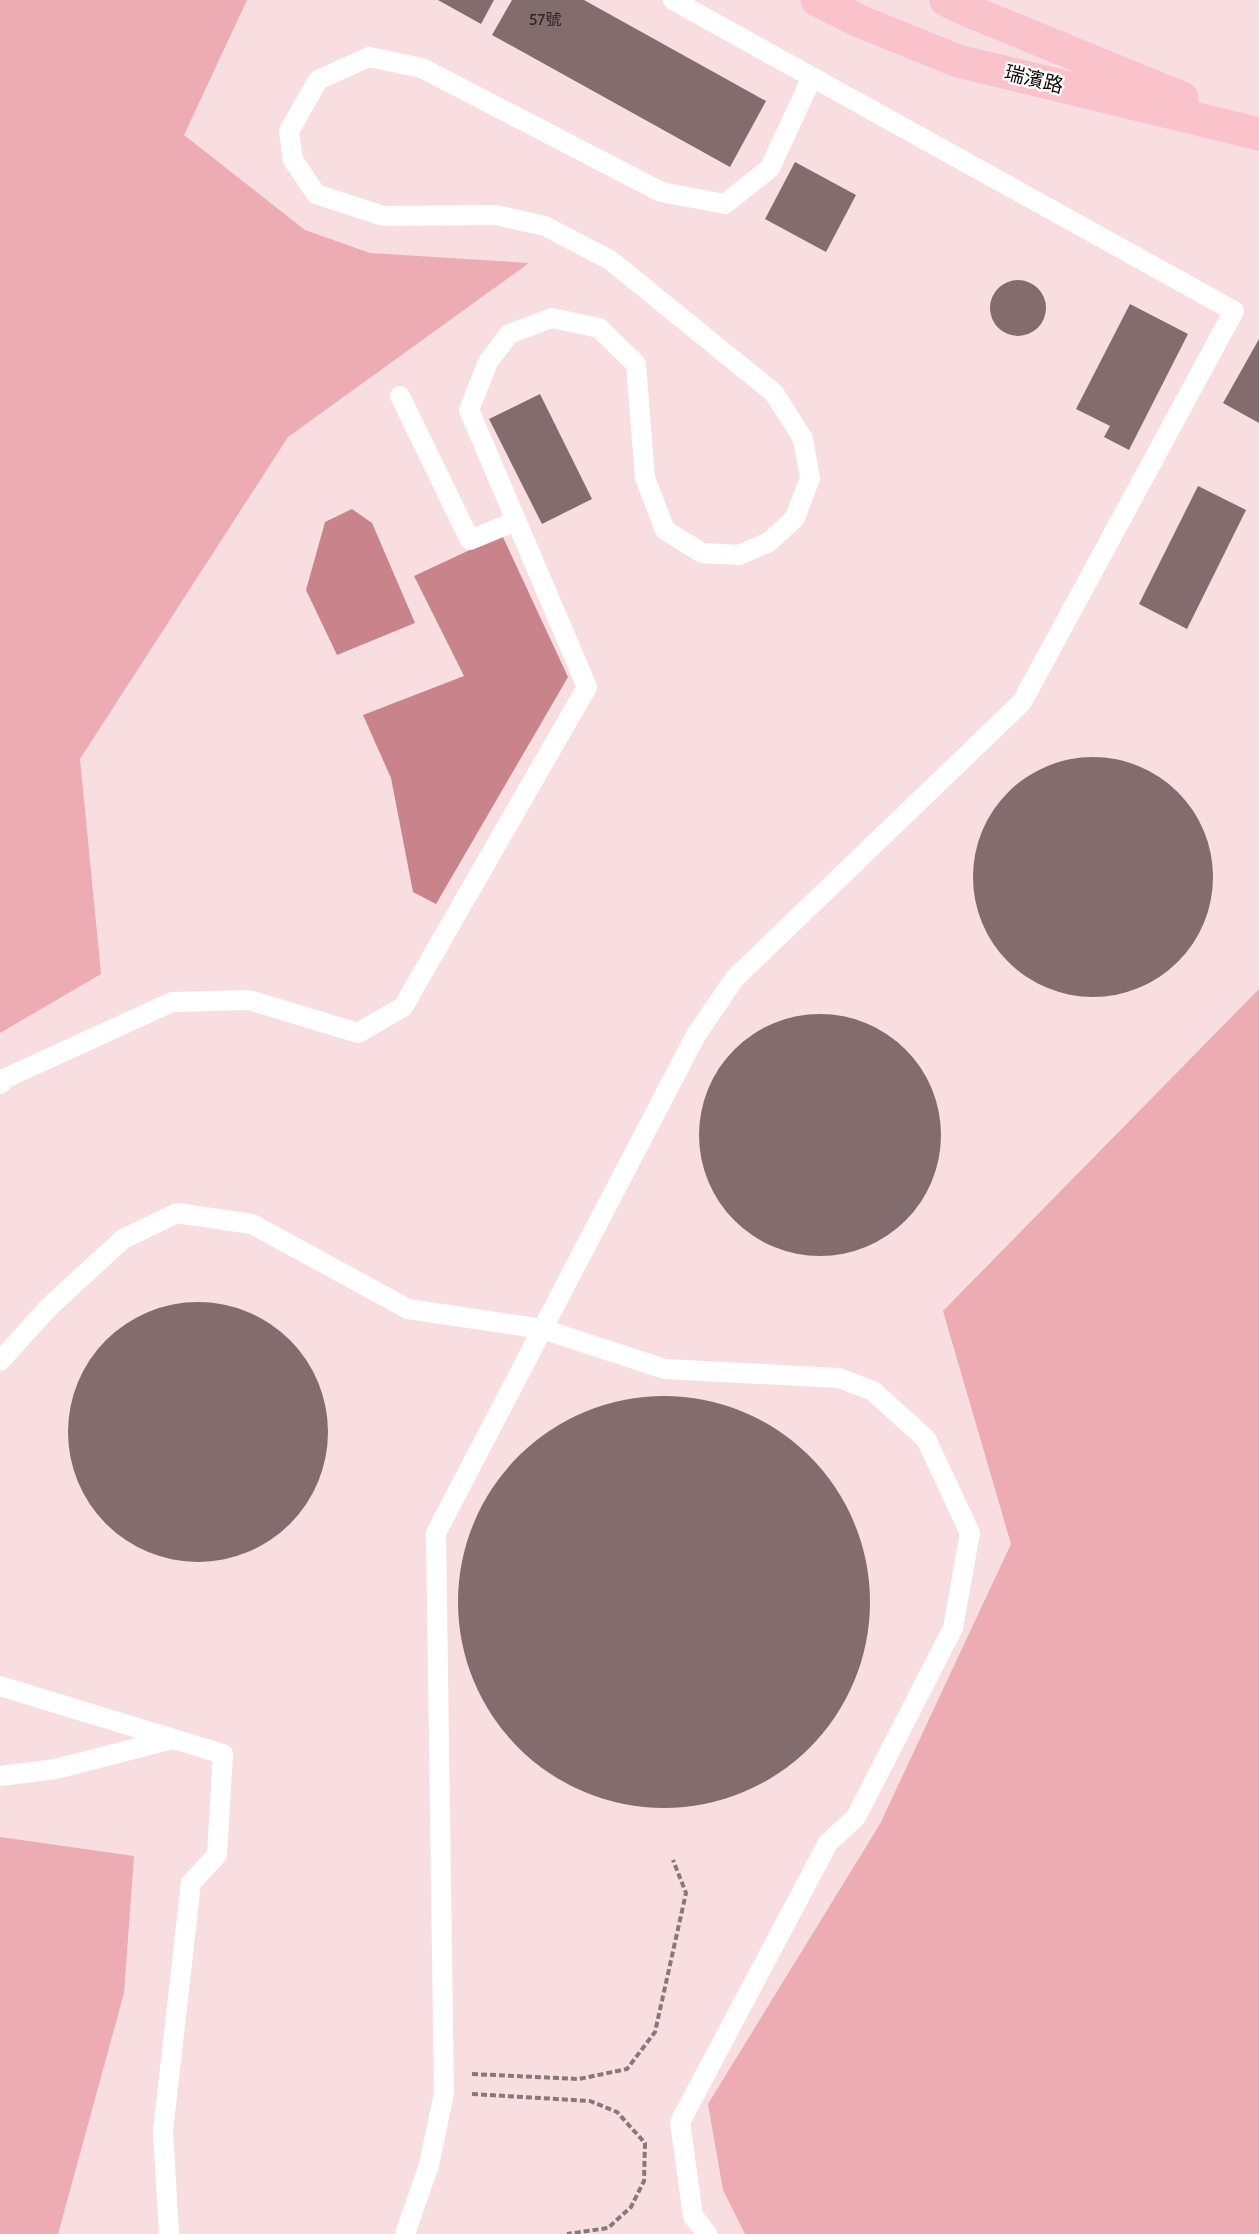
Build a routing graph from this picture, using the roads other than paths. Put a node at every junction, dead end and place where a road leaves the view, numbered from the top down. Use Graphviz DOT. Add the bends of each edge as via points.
graph roads {
  1 [pos="673,0"];
  2 [pos="817,0"];
  3 [pos="946,0"];
  4 [pos="812,77"];
  5 [pos="1259,132"];
  6 [pos="400,396"];
  7 [pos="516,521"];
  8 [pos="0,1084"];
  9 [pos="542,1329"];
  10 [pos="0,1361"];
  11 [pos="0,1686"];
  12 [pos="172,1739"];
  13 [pos="0,1776"];
  14 [pos="170,2234"];
  15 [pos="405,2234"];
  16 [pos="707,2234"];
  1 -- 4 [label="lane"];
  2 -- 5 [label="main road, 瑞濱路" via="958,61"];
  3 -- 5 [label="main road, 瑞濱路"];
  4 -- 7 [label="lane" via="771,168 725,204 661,192 422,68 369,57 318,80 289,131 293,160 316,194 383,216 496,215 545,226 610,260 774,393 803,439 810,478 795,518 769,542 739,555 702,552 665,530 645,478 636,364 598,327 552,318 509,334 488,362 469,410"];
  4 -- 9 [label="lane" via="1234,311 1022,702 735,978 696,1035"];
  6 -- 7 [label="lane" via="470,540"];
  7 -- 8 [label="lane" via="587,687 403,1007 358,1033 249,1000 172,1002"];
  9 -- 10 [label="lane" via="408,1309 252,1224 177,1213 123,1239 50,1306"];
  9 -- 15 [label="lane" via="436,1533 444,2093 429,2165"];
  9 -- 16 [label="lane" via="665,1369 839,1378 873,1391 926,1439 970,1533 952,1628 856,1817 828,1843 680,2122 693,2216"];
  11 -- 12 [label="lane"];
  12 -- 13 [label="lane" via="56,1769"];
  12 -- 14 [label="lane" via="223,1754 218,1855 191,1882 163,2131"];
}
